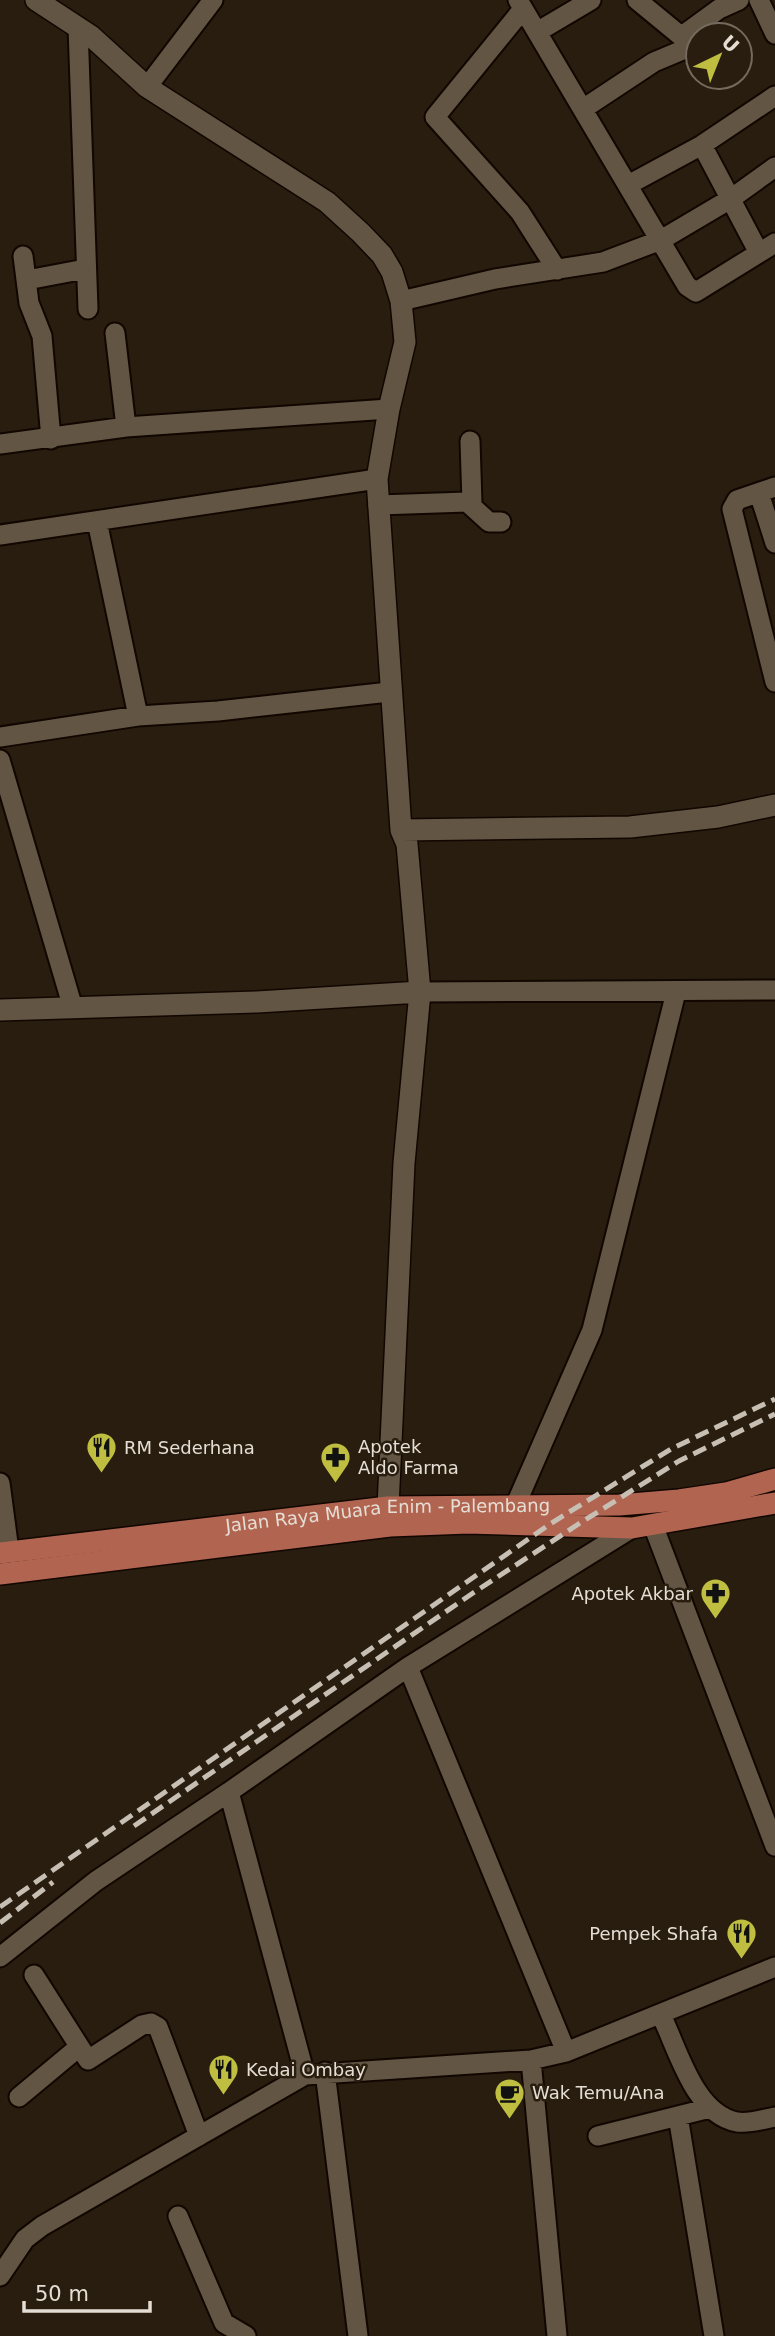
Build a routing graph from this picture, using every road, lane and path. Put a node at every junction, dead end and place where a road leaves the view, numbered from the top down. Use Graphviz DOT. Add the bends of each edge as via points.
graph roads {
  1 [pos="36,0"];
  2 [pos="212,0"];
  3 [pos="591,0"];
  4 [pos="637,0"];
  5 [pos="739,0"];
  6 [pos="759,0"];
  7 [pos="520,5"];
  8 [pos="78,27"];
  9 [pos="537,32"];
  10 [pos="775,33"];
  11 [pos="682,37"];
  12 [pos="147,87"];
  13 [pos="775,96"];
  14 [pos="583,109"];
  15 [pos="702,145"];
  16 [pos="775,167"];
  17 [pos="628,185"];
  18 [pos="732,198"];
  19 [pos="661,240"];
  20 [pos="767,248"];
  21 [pos="23,256"];
  22 [pos="86,270"];
  23 [pos="556,270"];
  24 [pos="27,281"];
  25 [pos="401,301"];
  26 [pos="88,309"];
  27 [pos="115,333"];
  28 [pos="389,409"];
  29 [pos="126,427"];
  30 [pos="51,439"];
  31 [pos="470,441"];
  32 [pos="0,444"];
  33 [pos="376,480"];
  34 [pos="767,490"];
  35 [pos="471,503"];
  36 [pos="378,505"];
  37 [pos="97,521"];
  38 [pos="500,522"];
  39 [pos="0,535"];
  40 [pos="775,543"];
  41 [pos="770,640"];
  42 [pos="775,682"];
  43 [pos="389,692"];
  44 [pos="138,716"];
  45 [pos="0,737"];
  46 [pos="0,760"];
  47 [pos="775,805"];
  48 [pos="401,830"];
  49 [pos="775,990"];
  50 [pos="420,992"];
  51 [pos="676,992"];
  52 [pos="73,1007"];
  53 [pos="1,1015"];
  54 [pos="775,1479"];
  55 [pos="0,1483"];
  56 [pos="775,1503"];
  57 [pos="516,1504"];
  58 [pos="388,1507"];
  59 [pos="643,1527"];
  60 [pos="5,1552"];
  61 [pos="0,1574"];
  62 [pos="408,1667"];
  63 [pos="229,1792"];
  64 [pos="775,1846"];
  65 [pos="0,1957"];
  66 [pos="775,1967"];
  67 [pos="34,1975"];
  68 [pos="661,2015"];
  69 [pos="79,2047"];
  70 [pos="566,2052"];
  71 [pos="531,2060"];
  72 [pos="325,2072"];
  73 [pos="305,2075"];
  74 [pos="19,2097"];
  75 [pos="710,2108"];
  76 [pos="678,2116"];
  77 [pos="775,2117"];
  78 [pos="199,2136"];
  79 [pos="598,2136"];
  80 [pos="178,2216"];
  81 [pos="0,2276"];
  82 [pos="246,2336"];
  83 [pos="358,2336"];
  84 [pos="557,2336"];
  85 [pos="714,2336"];
  1 -- 8 [label="street"];
  2 -- 12 [label="street"];
  3 -- 9 [label="street"];
  4 -- 11 [label="street"];
  5 -- 11 [label="street"];
  6 -- 10 [label="street"];
  7 -- 9 [label="street"];
  7 -- 23 [label="street" via="435,117 512,202"];
  8 -- 12 [label="street"];
  8 -- 22 [label="street"];
  9 -- 14 [label="street"];
  11 -- 14 [label="street" via="685,49 654,62"];
  12 -- 25 [label="street" via="327,202 382,255"];
  13 -- 15 [label="street"];
  14 -- 17 [label="street"];
  15 -- 17 [label="street"];
  15 -- 18 [label="street"];
  16 -- 18 [label="street"];
  17 -- 19 [label="street"];
  18 -- 19 [label="street"];
  18 -- 20 [label="street"];
  19 -- 20 [label="street" via="687,286 696,292"];
  19 -- 23 [label="street" via="603,262"];
  21 -- 24 [label="street"];
  22 -- 24 [label="street"];
  22 -- 26 [label="street"];
  23 -- 25 [label="street"];
  24 -- 30 [label="street" via="29,303 42,335"];
  25 -- 28 [label="street" via="405,342"];
  27 -- 29 [label="street"];
  28 -- 29 [label="street"];
  28 -- 33 [label="street"];
  29 -- 30 [label="street"];
  30 -- 32 [label="street"];
  31 -- 35 [label="street"];
  33 -- 36 [label="street"];
  33 -- 37 [label="street"];
  34 -- 40 [label="street"];
  34 -- 41 [label="street" via="737,500 732,509"];
  35 -- 36 [label="street"];
  35 -- 38 [label="street" via="484,519"];
  36 -- 43 [label="street"];
  37 -- 39 [label="street"];
  37 -- 44 [label="street"];
  41 -- 42 [label="street"];
  43 -- 44 [label="street"];
  43 -- 48 [label="street"];
  44 -- 45 [label="street"];
  46 -- 52 [label="street"];
  47 -- 48 [label="street" via="630,827"];
  48 -- 50 [label="street" via="407,844"];
  49 -- 51 [label="street"];
  50 -- 51 [label="street"];
  50 -- 52 [label="street"];
  50 -- 58 [label="street" via="404,1163"];
  51 -- 57 [label="street" via="592,1330"];
  52 -- 53 [label="street"];
  54 -- 57 [label="main road, Jalan Raya Muara Enim - Palembang" via="679,1500 619,1505"];
  55 -- 60 [label="street"];
  56 -- 59 [label="main road, Jalan Raya Muara Enim - Palembang"];
  57 -- 58 [label="main road, Jalan Raya Muara Enim - Palembang"];
  58 -- 60 [label="main road, Jalan Raya Muara Enim - Palembang"];
  59 -- 61 [label="main road, Jalan Raya Muara Enim - Palembang" via="468,1523 390,1527"];
  59 -- 62 [label="street"];
  59 -- 64 [label="street"];
  62 -- 63 [label="street"];
  62 -- 70 [label="street"];
  63 -- 65 [label="street" via="96,1881"];
  63 -- 73 [label="street"];
  66 -- 68 [label="street"];
  67 -- 69 [label="street"];
  68 -- 70 [label="street"];
  68 -- 75 [label="street"];
  69 -- 74 [label="street"];
  69 -- 78 [label="street" via="90,2060 136,2028 151,2023 159,2027"];
  70 -- 71 [label="street"];
  71 -- 72 [label="street"];
  71 -- 84 [label="street"];
  72 -- 73 [label="street"];
  72 -- 83 [label="street"];
  73 -- 78 [label="street"];
  75 -- 76 [label="street"];
  75 -- 77 [label="street" via="736,2122"];
  76 -- 79 [label="street"];
  76 -- 85 [label="street"];
  78 -- 81 [label="street" via="41,2226 25,2239"];
  80 -- 82 [label="street" via="224,2323"];
}
